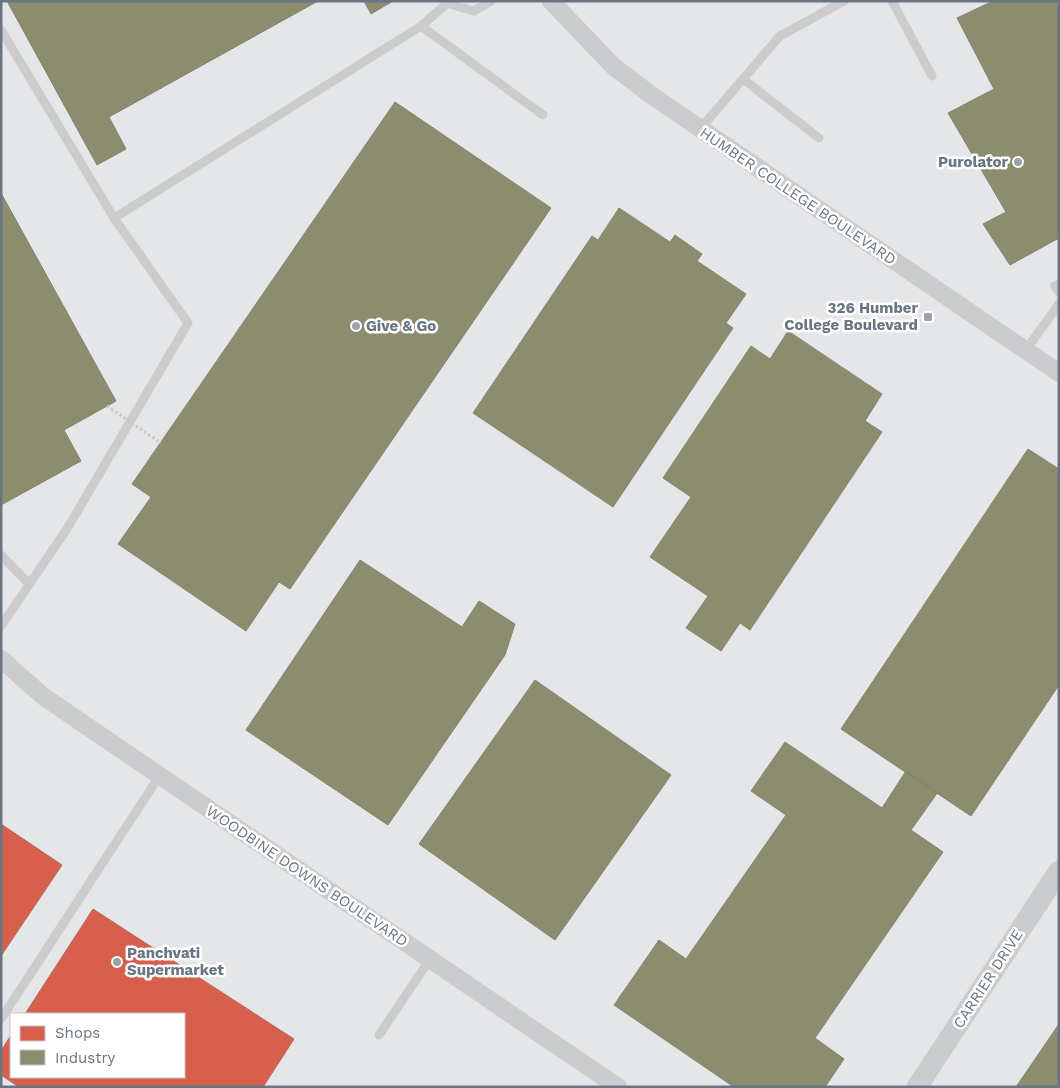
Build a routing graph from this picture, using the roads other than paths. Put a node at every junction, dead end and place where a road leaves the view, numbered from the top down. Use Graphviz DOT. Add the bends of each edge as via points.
graph roads {
  1 [pos="491,1"];
  2 [pos="551,1"];
  3 [pos="844,1"];
  4 [pos="892,1"];
  5 [pos="450,3"];
  6 [pos="421,26"];
  7 [pos="1,30"];
  8 [pos="932,76"];
  9 [pos="743,79"];
  10 [pos="543,115"];
  11 [pos="700,129"];
  12 [pos="819,138"];
  13 [pos="114,218"];
  14 [pos="1059,284"];
  15 [pos="1059,292"];
  16 [pos="1059,304"];
  17 [pos="1025,351"];
  18 [pos="1059,373"];
  19 [pos="1,555"];
  20 [pos="30,584"];
  21 [pos="1,626"];
  22 [pos="1,659"];
  23 [pos="160,775"];
  24 [pos="1059,871"];
  25 [pos="430,959"];
  26 [pos="1,1019"];
  27 [pos="379,1035"];
  28 [pos="613,1085"];
  29 [pos="917,1087"];
  1 -- 5 [label="lane" via="474,11"];
  2 -- 11 [label="street, HUMBER COLLEGE BOULEVARD" via="613,66"];
  3 -- 9 [label="lane" via="780,36"];
  4 -- 8 [label="lane"];
  5 -- 6 [label="lane"];
  6 -- 10 [label="lane"];
  6 -- 13 [label="lane"];
  7 -- 13 [label="lane"];
  9 -- 11 [label="lane"];
  9 -- 12 [label="lane"];
  11 -- 17 [label="street, HUMBER COLLEGE BOULEVARD"];
  13 -- 20 [label="lane" via="188,323"];
  14 -- 15 [label="lane" via="1055,286"];
  16 -- 17 [label="lane"];
  17 -- 18 [label="street, HUMBER COLLEGE BOULEVARD"];
  19 -- 20 [label="lane"];
  20 -- 21 [label="lane"];
  22 -- 23 [label="street, WOODBINE DOWNS BOULEVARD" via="44,697"];
  23 -- 25 [label="street, WOODBINE DOWNS BOULEVARD"];
  23 -- 26 [label="lane"];
  24 -- 29 [label="street, CARRIER DRIVE"];
  25 -- 27 [label="lane"];
  25 -- 28 [label="street, WOODBINE DOWNS BOULEVARD"];
}
